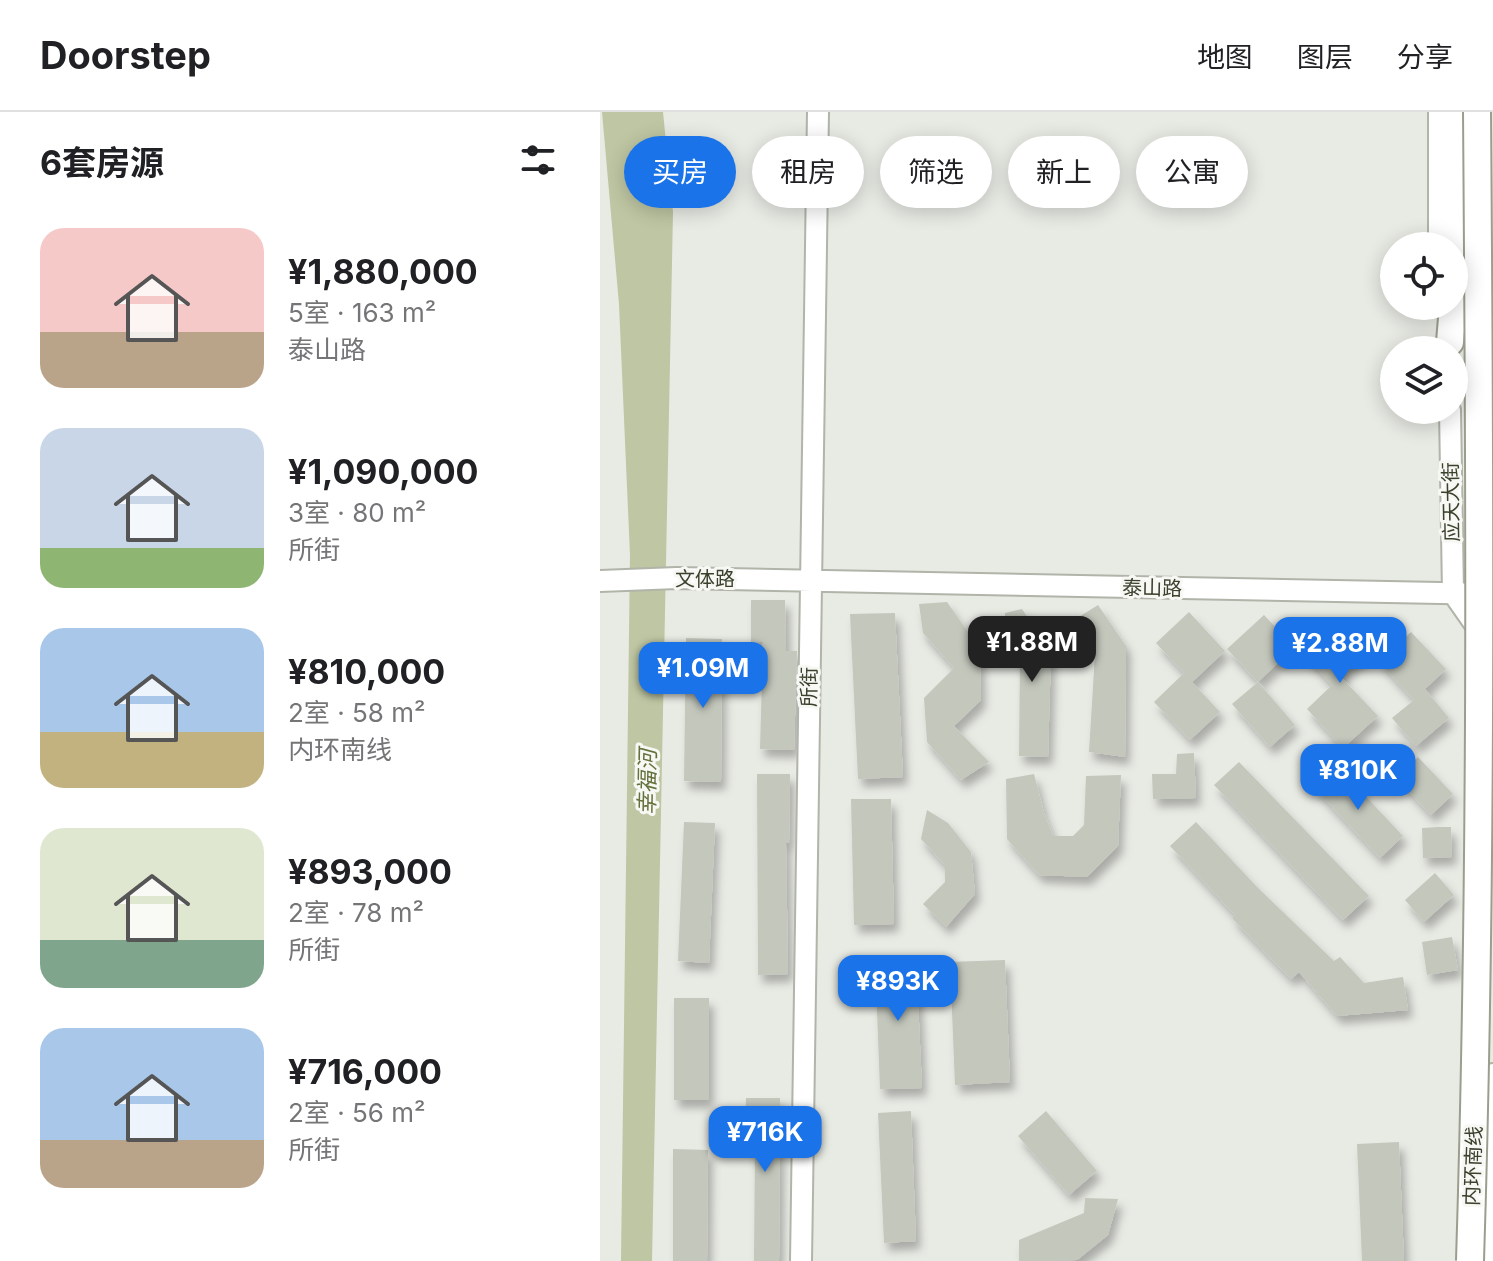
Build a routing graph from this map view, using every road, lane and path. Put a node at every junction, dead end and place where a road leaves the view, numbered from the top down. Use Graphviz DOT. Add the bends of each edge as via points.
graph roads {
  1 [pos="818,112"];
  2 [pos="1439,112"];
  3 [pos="1456,112"];
  4 [pos="1477,112"];
  5 [pos="1484,112"];
  6 [pos="1439,232"];
  7 [pos="1457,232"];
  8 [pos="1450,424"];
  9 [pos="810,580"];
  10 [pos="600,581"];
  11 [pos="1453,593"];
  12 [pos="1489,594"];
  13 [pos="1485,638"];
  14 [pos="1493,1075"];
  15 [pos="1490,1097"];
  16 [pos="801,1261"];
  17 [pos="1460,1261"];
  18 [pos="1470,1261"];
  19 [pos="1479,1261"];
  20 [pos="1490,1261"];
  1 -- 9 [label="street, 所街"];
  2 -- 6 [label="street"];
  3 -- 7 [label="highway"];
  4 -- 18 [label="highway, 内环南线, bridge" via="1480,539"];
  5 -- 12 [label="main road, 应天大街"];
  8 -- 11 [label="street, 应天大街"];
  9 -- 10 [label="street, 文体路"];
  9 -- 11 [label="street, 泰山路"];
  9 -- 16 [label="street, 所街"];
  11 -- 12 [label="street, 泰山路"];
  11 -- 13 [label="street"];
  12 -- 13 [label="main road, 应天大街"];
  13 -- 15 [label="main road, 应天大街"];
  14 -- 15 [label="main road, 应天大街"];
  15 -- 17 [label="street" via="1465,1121"];
  15 -- 19 [label="main road, 应天大街"];
  15 -- 20 [label="main road, 应天大街"];
}
